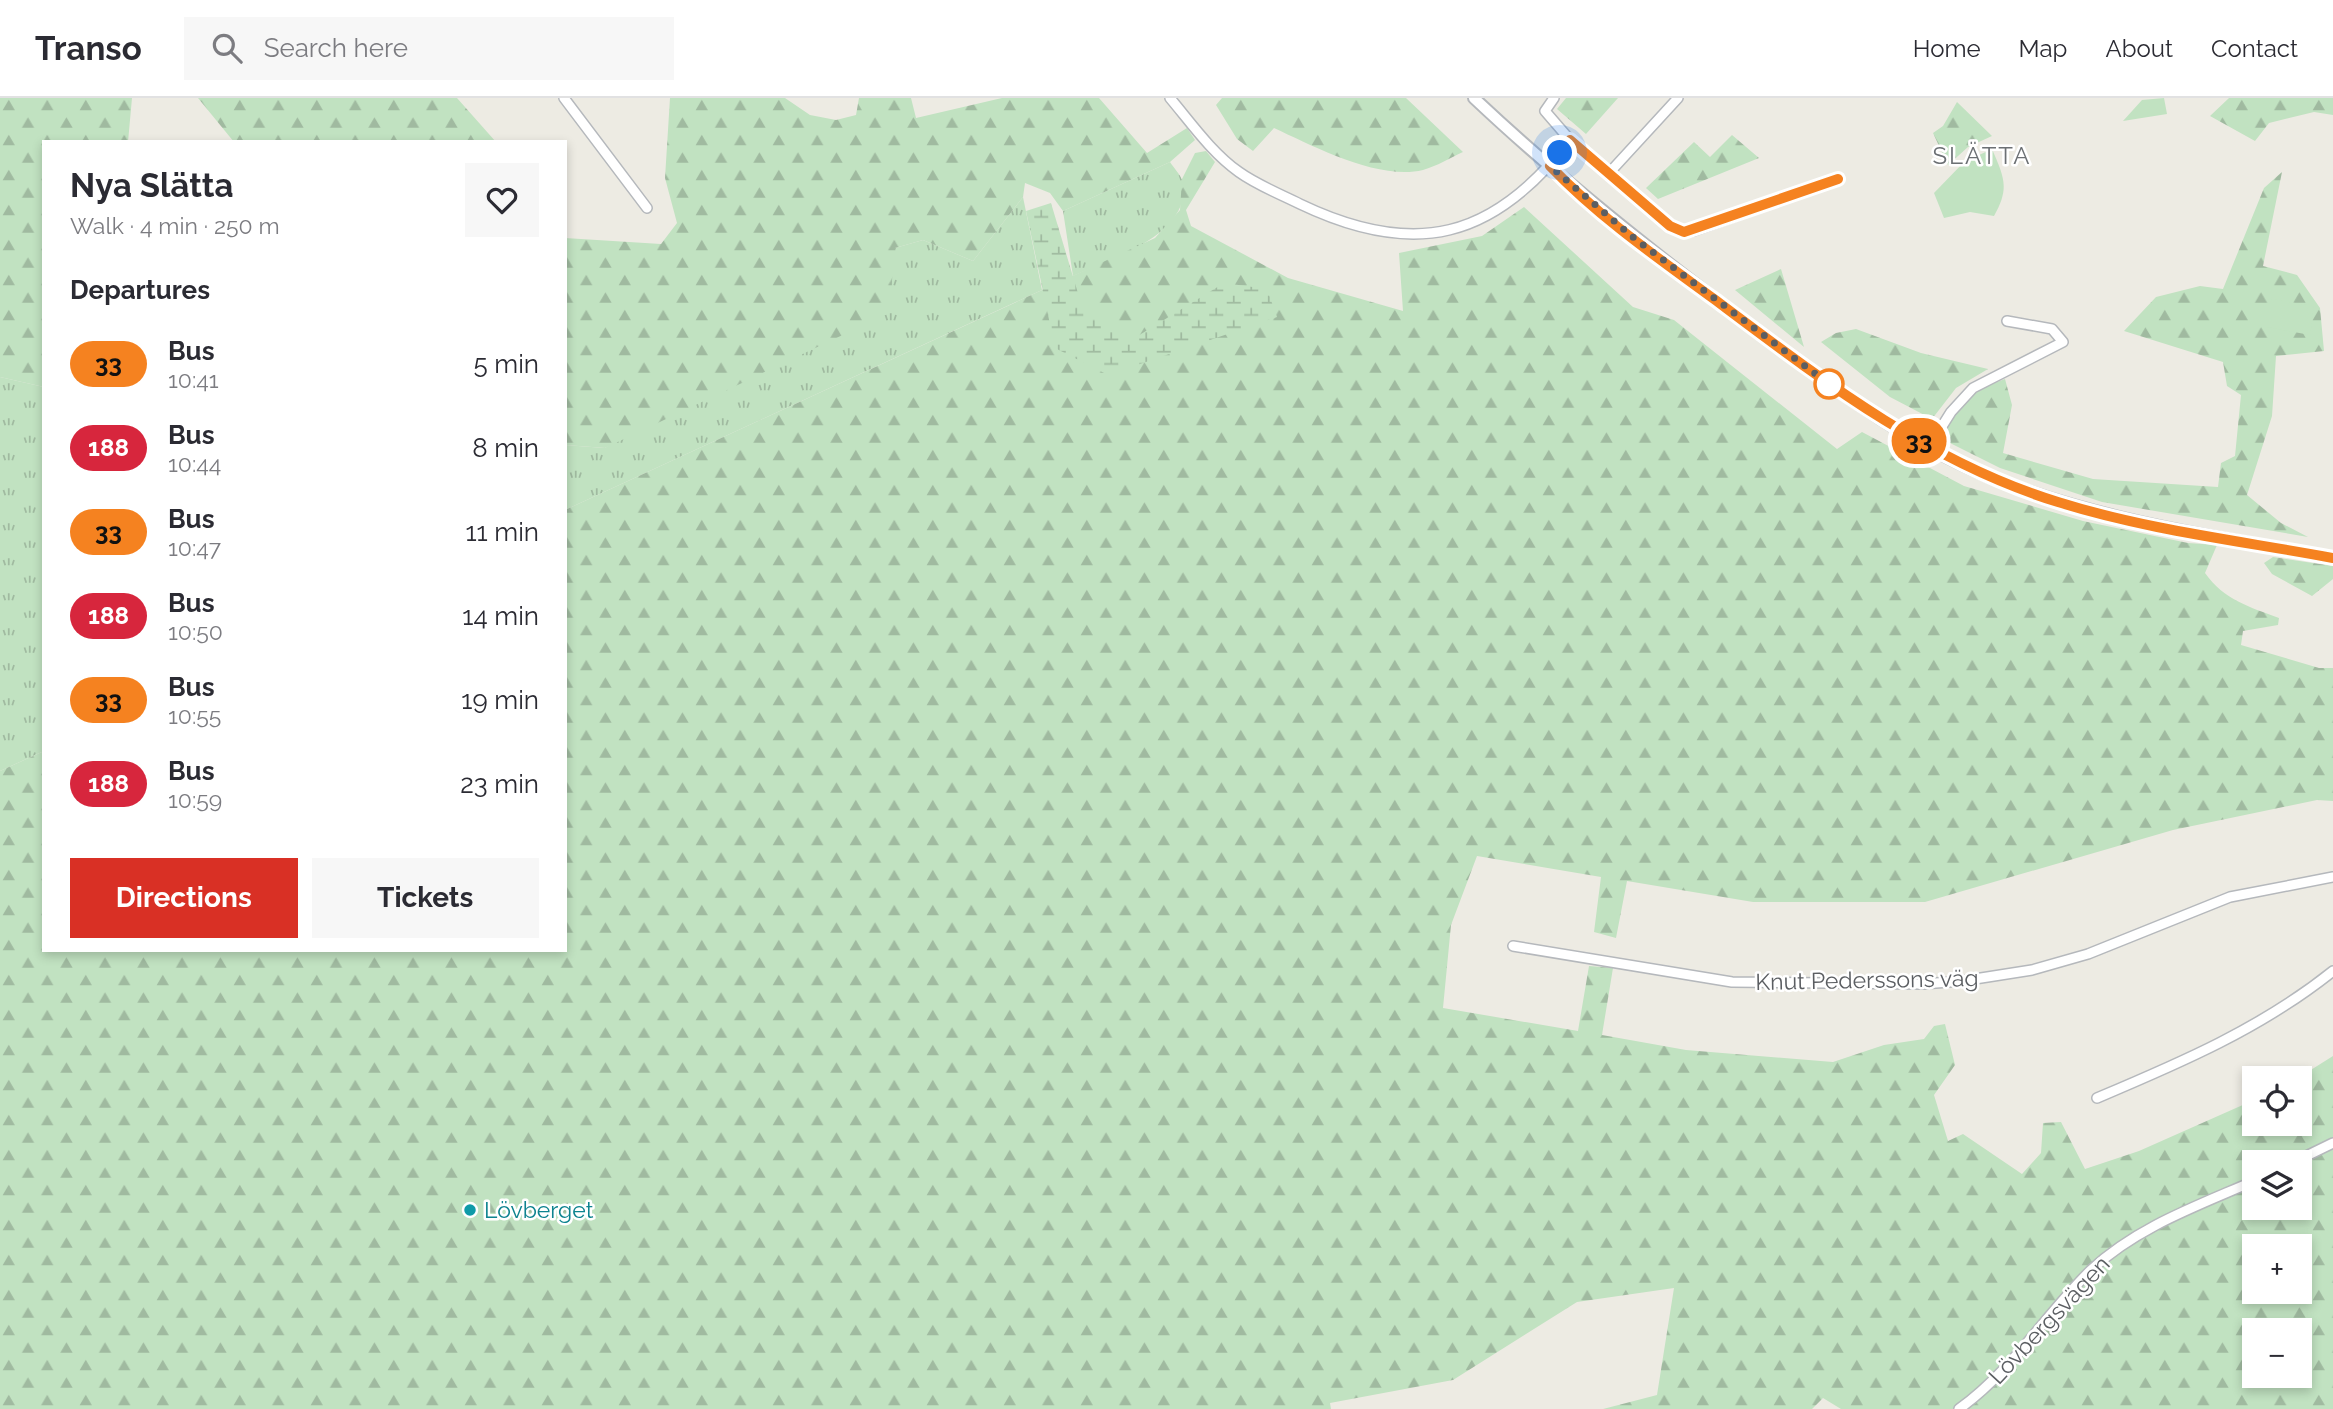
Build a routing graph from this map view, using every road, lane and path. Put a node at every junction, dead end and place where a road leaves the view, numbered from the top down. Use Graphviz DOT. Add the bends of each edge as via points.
graph roads {
  1 [pos="564,98"];
  2 [pos="1170,98"];
  3 [pos="1474,98"];
  4 [pos="1554,98"];
  5 [pos="1678,98"];
  6 [pos="1570,140"];
  7 [pos="1550,166"];
  8 [pos="1610,173"];
  9 [pos="1838,179"];
  10 [pos="647,208"];
  11 [pos="2007,320"];
  12 [pos="1930,447"];
  13 [pos="2333,558"];
  14 [pos="2333,877"];
  15 [pos="1513,946"];
  16 [pos="2333,971"];
  17 [pos="2096,1098"];
  18 [pos="2333,1143"];
  19 [pos="2312,1153"];
  20 [pos="2242,1186"];
  21 [pos="1959,1409"];
  1 -- 10 [label="street"];
  2 -- 7 [label="street" via="1238,172 1313,210 1357,226 1408,233 1452,230 1502,209"];
  3 -- 7 [label="street"];
  4 -- 6 [label="street" via="1545,111"];
  5 -- 8 [label="street"];
  6 -- 7 [label="street"];
  6 -- 8 [label="street"];
  7 -- 12 [label="street" via="1634,238 1808,369 1881,420"];
  8 -- 9 [label="street" via="1670,226 1684,232"];
  11 -- 12 [label="street" via="2052,329 2063,342 1973,388 1951,412"];
  12 -- 13 [label="street" via="2005,483 2059,502 2132,521"];
  14 -- 15 [label="street, Knut Pederssons väg" via="2242,894 2088,954 2032,970 1962,981 1732,982"];
  16 -- 17 [label="street" via="2240,1034"];
  18 -- 19 [label="street"];
  20 -- 21 [label="street, Lövbergsvägen" via="2146,1229 2109,1254 2003,1372"];
}
